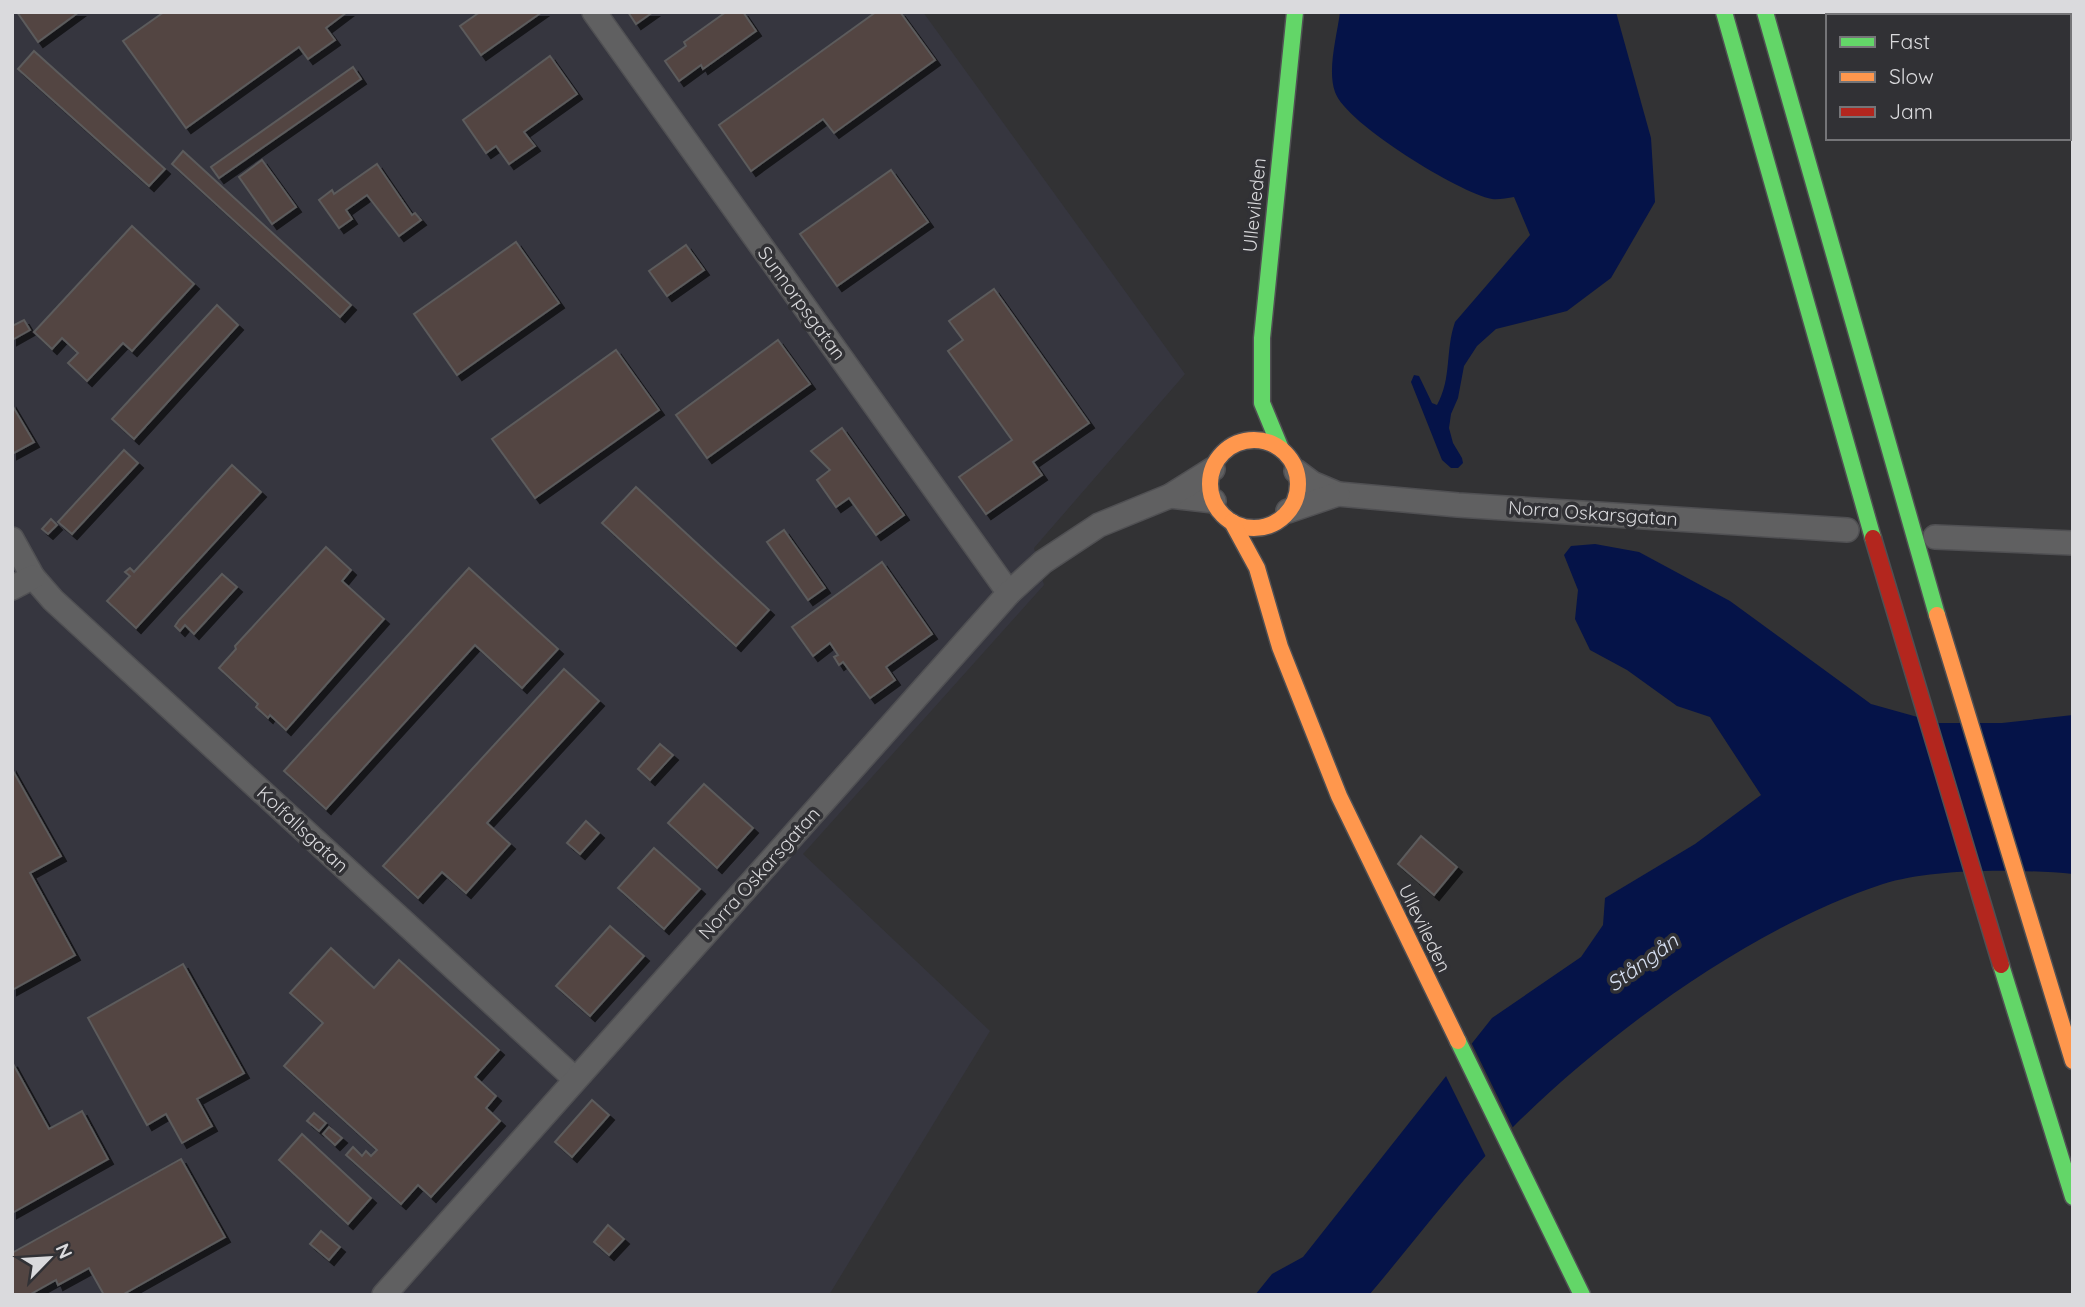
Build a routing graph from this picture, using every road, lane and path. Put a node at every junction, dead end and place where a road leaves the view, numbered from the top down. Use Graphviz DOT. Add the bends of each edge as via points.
graph roads {
  1 [pos="594,12"];
  2 [pos="1295,12"];
  3 [pos="1724,12"];
  4 [pos="1765,12"];
  5 [pos="1262,403"];
  6 [pos="1240,442"];
  7 [pos="1281,449"];
  8 [pos="1213,470"];
  9 [pos="1296,471"];
  10 [pos="1338,494"];
  11 [pos="1170,496"];
  12 [pos="1214,501"];
  13 [pos="1280,518"];
  14 [pos="1232,522"];
  15 [pos="1847,530"];
  16 [pos="1936,537"];
  17 [pos="12,539"];
  18 [pos="2073,543"];
  19 [pos="1257,568"];
  20 [pos="33,577"];
  21 [pos="12,588"];
  22 [pos="1009,593"];
  23 [pos="2073,1061"];
  24 [pos="575,1079"];
  25 [pos="2073,1197"];
  26 [pos="384,1295"];
  27 [pos="1583,1295"];
  1 -- 22 [label="street, Sunnorpsgatan"];
  2 -- 5 [label="main road, Ullevileden" via="1262,338"];
  3 -- 25 [label="main road" via="1913,679"];
  4 -- 23 [label="main road" via="1954,673"];
  5 -- 6 [label="main road, Ullevileden"];
  5 -- 7 [label="main road, Ullevileden"];
  6 -- 7 [label="main road" via="1266,441"];
  6 -- 8 [label="main road" via="1223,453"];
  7 -- 9 [label="main road"];
  8 -- 11 [label="street, Norra Oskarsgatan"];
  8 -- 12 [label="main road"];
  9 -- 10 [label="street, Norra Oskarsgatan"];
  9 -- 13 [label="main road" via="1296,496"];
  10 -- 13 [label="street, Norra Oskarsgatan"];
  10 -- 15 [label="street, Norra Oskarsgatan"];
  11 -- 12 [label="street, Norra Oskarsgatan"];
  11 -- 22 [label="street, Norra Oskarsgatan" via="1098,525"];
  12 -- 14 [label="main road"];
  13 -- 14 [label="main road" via="1251,528"];
  13 -- 19 [label="main road"];
  14 -- 19 [label="main road, Ullevileden"];
  16 -- 18 [label="street"];
  17 -- 20 [label="street, Kolfallsgatan"];
  19 -- 27 [label="main road, Ullevileden" via="1280,647 1317,743 1412,951"];
  20 -- 21 [label="street"];
  20 -- 24 [label="street, Kolfallsgatan"];
  22 -- 24 [label="street, Norra Oskarsgatan"];
  24 -- 26 [label="street, Norra Oskarsgatan"];
}
